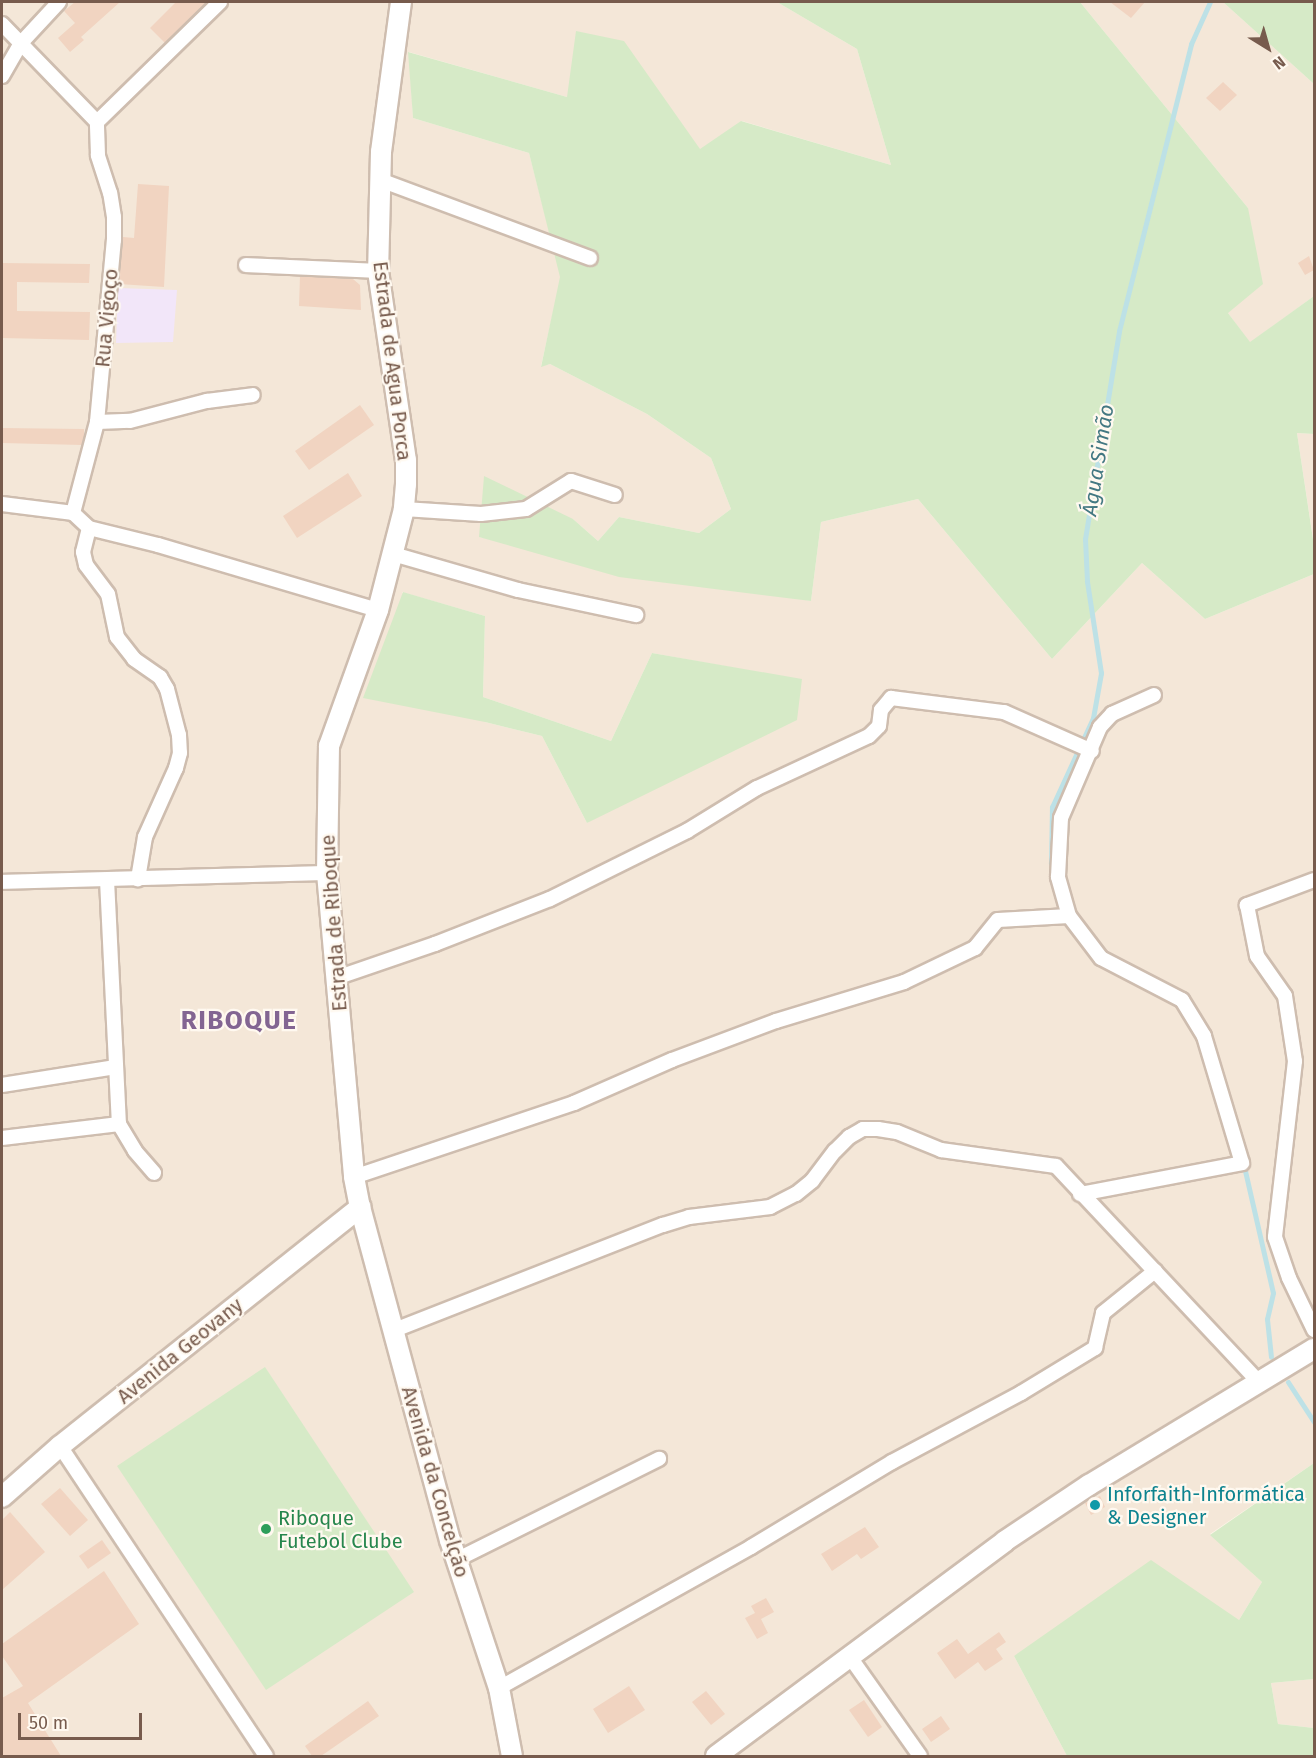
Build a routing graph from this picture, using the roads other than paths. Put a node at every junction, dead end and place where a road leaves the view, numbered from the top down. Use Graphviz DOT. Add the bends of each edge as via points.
graph roads {
  1 [pos="58,2"];
  2 [pos="220,2"];
  3 [pos="401,2"];
  4 [pos="2,24"];
  5 [pos="21,43"];
  6 [pos="2,75"];
  7 [pos="97,122"];
  8 [pos="380,180"];
  9 [pos="590,258"];
  10 [pos="246,266"];
  11 [pos="378,271"];
  12 [pos="253,395"];
  13 [pos="97,422"];
  14 [pos="615,495"];
  15 [pos="2,504"];
  16 [pos="404,509"];
  17 [pos="73,513"];
  18 [pos="89,528"];
  19 [pos="393,554"];
  20 [pos="378,610"];
  21 [pos="636,615"];
  22 [pos="1154,695"];
  23 [pos="1092,751"];
  24 [pos="327,873"];
  25 [pos="138,879"];
  26 [pos="107,880"];
  27 [pos="1314,880"];
  28 [pos="2,882"];
  29 [pos="1069,916"];
  30 [pos="336,978"];
  31 [pos="116,1067"];
  32 [pos="2,1085"];
  33 [pos="119,1124"];
  34 [pos="2,1138"];
  35 [pos="154,1173"];
  36 [pos="354,1177"];
  37 [pos="1080,1194"];
  38 [pos="360,1207"];
  39 [pos="1155,1271"];
  40 [pos="1314,1330"];
  41 [pos="392,1331"];
  42 [pos="1314,1349"];
  43 [pos="1259,1382"];
  44 [pos="60,1446"];
  45 [pos="659,1459"];
  46 [pos="2,1497"];
  47 [pos="456,1560"];
  48 [pos="850,1657"];
  49 [pos="499,1688"];
  50 [pos="266,1756"];
  51 [pos="512,1756"];
  52 [pos="716,1756"];
  53 [pos="920,1756"];
  1 -- 5 [label="street"];
  2 -- 7 [label="street"];
  3 -- 8 [label="main road, Estrada de Agua Porca"];
  4 -- 5 [label="street"];
  5 -- 6 [label="street"];
  5 -- 7 [label="street"];
  7 -- 13 [label="street, Rua Vigoço" via="98,155 114,217"];
  8 -- 9 [label="street"];
  8 -- 11 [label="main road, Estrada de Agua Porca"];
  10 -- 11 [label="street"];
  11 -- 16 [label="main road, Estrada de Agua Porca" via="406,460"];
  12 -- 13 [label="street" via="207,401 130,421"];
  13 -- 17 [label="street, Rua Vigoço"];
  14 -- 16 [label="street" via="571,481 526,509 481,514"];
  15 -- 17 [label="street"];
  16 -- 19 [label="main road, Estrada de Agua Porca"];
  17 -- 18 [label="street"];
  18 -- 20 [label="street"];
  18 -- 25 [label="street" via="83,552 86,565 108,594 117,637 134,659 160,677 179,735 176,768 143,843"];
  19 -- 20 [label="main road, Estrada de Agua Porca"];
  19 -- 21 [label="street" via="518,590"];
  20 -- 24 [label="main road, Estrada de Riboque" via="329,746"];
  22 -- 23 [label="street" via="1112,714 1100,727"];
  23 -- 29 [label="street" via="1061,818 1058,877"];
  23 -- 30 [label="street" via="1004,712 891,698 881,710 879,726 869,736 757,788 687,831 550,899"];
  24 -- 25 [label="street"];
  24 -- 30 [label="main road, Estrada de Riboque"];
  25 -- 26 [label="street"];
  26 -- 28 [label="street"];
  26 -- 31 [label="street"];
  27 -- 40 [label="street" via="1247,905 1257,956 1285,996 1295,1061 1275,1238"];
  29 -- 36 [label="street" via="998,920 975,948 904,982 776,1022 672,1060 574,1103"];
  29 -- 37 [label="street" via="1101,958 1182,1000 1204,1036 1242,1163"];
  30 -- 36 [label="main road, Estrada de Riboque"];
  31 -- 32 [label="street"];
  31 -- 33 [label="street"];
  33 -- 34 [label="street"];
  33 -- 35 [label="street"];
  36 -- 38 [label="main road, Estrada de Riboque"];
  37 -- 39 [label="street"];
  37 -- 41 [label="street" via="1056,1166 941,1150 897,1132 863,1129 835,1151 812,1181 770,1207 689,1217 663,1225"];
  38 -- 41 [label="main road, Avenida da Concelção"];
  38 -- 44 [label="main road, Avenida Geovany"];
  39 -- 43 [label="street"];
  39 -- 49 [label="street" via="1103,1313 1095,1348"];
  41 -- 47 [label="main road, Avenida da Concelção"];
  42 -- 43 [label="main road"];
  43 -- 48 [label="main road" via="1014,1535"];
  44 -- 46 [label="main road, Avenida Geovany"];
  44 -- 50 [label="street"];
  45 -- 47 [label="street"];
  47 -- 49 [label="main road, Avenida da Concelção"];
  48 -- 52 [label="main road"];
  48 -- 53 [label="street"];
  49 -- 51 [label="main road, Avenida da Concelção"];
}
